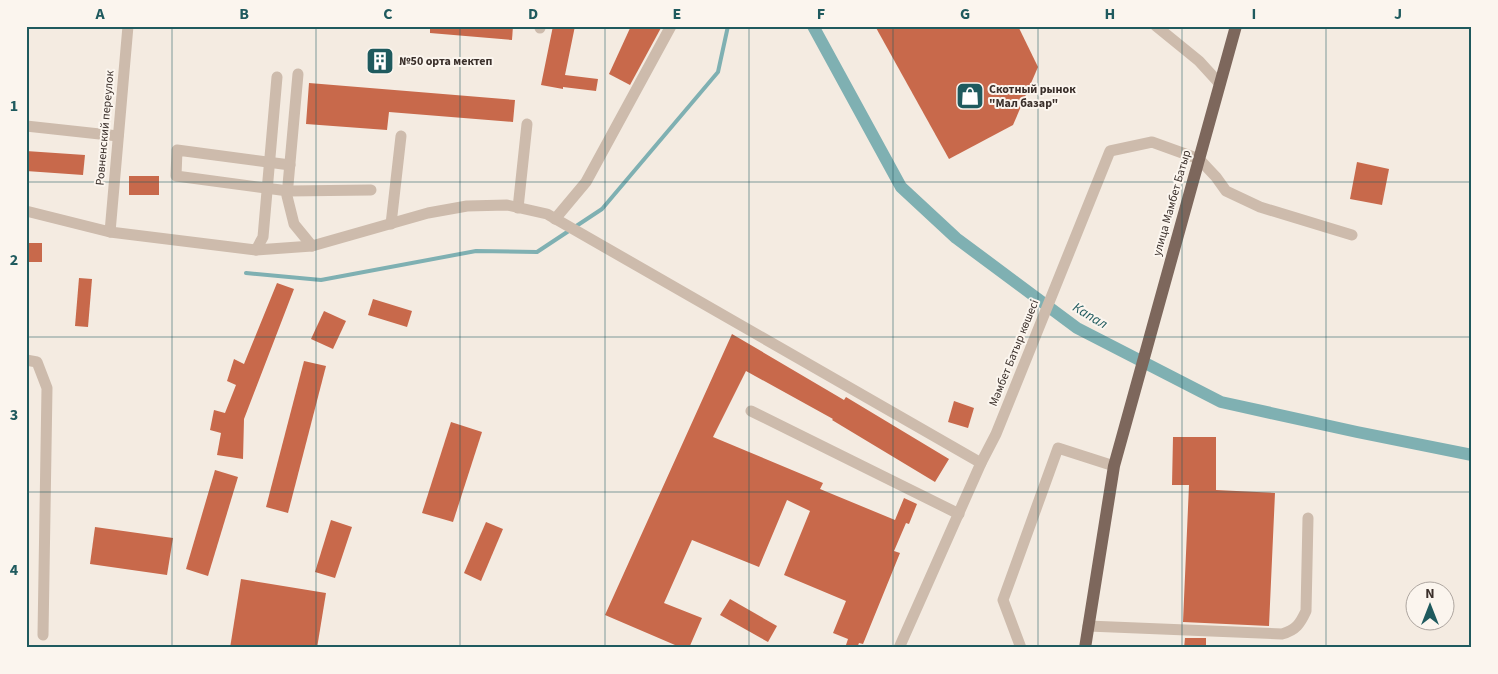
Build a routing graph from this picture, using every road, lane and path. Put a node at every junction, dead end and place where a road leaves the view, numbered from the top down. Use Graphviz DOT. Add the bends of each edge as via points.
graph roads {
  1 [pos="128,26"];
  2 [pos="671,26"];
  3 [pos="1156,26"];
  4 [pos="1236,26"];
  5 [pos="298,74"];
  6 [pos="278,77"];
  7 [pos="1220,84"];
  8 [pos="527,124"];
  9 [pos="26,126"];
  10 [pos="118,136"];
  11 [pos="402,136"];
  12 [pos="1199,159"];
  13 [pos="270,162"];
  14 [pos="290,165"];
  15 [pos="268,188"];
  16 [pos="371,190"];
  17 [pos="288,191"];
  18 [pos="518,208"];
  19 [pos="26,211"];
  20 [pos="560,222"];
  21 [pos="392,224"];
  22 [pos="110,232"];
  23 [pos="1352,235"];
  24 [pos="312,246"];
  25 [pos="256,250"];
  26 [pos="26,360"];
  27 [pos="751,411"];
  28 [pos="981,463"];
  29 [pos="1114,466"];
  30 [pos="959,514"];
  31 [pos="1308,518"];
  32 [pos="1088,626"];
  33 [pos="43,635"];
  34 [pos="899,648"];
  35 [pos="1021,648"];
  36 [pos="1085,648"];
  1 -- 10 [label="street, Ровненский переулок"];
  2 -- 20 [label="street" via="586,182"];
  3 -- 7 [label="street"];
  4 -- 7 [label="main road, улица Мамбет Батыр"];
  5 -- 14 [label="street"];
  6 -- 13 [label="street"];
  7 -- 12 [label="main road, улица Мамбет Батыр"];
  8 -- 18 [label="street"];
  9 -- 10 [label="street"];
  10 -- 22 [label="street, Ровненский переулок"];
  11 -- 21 [label="street"];
  12 -- 23 [label="street" via="1226,191 1260,207"];
  12 -- 28 [label="street, Мәмбет Батыр көшесі" via="1152,142 1110,151 996,434"];
  12 -- 29 [label="main road, улица Мамбет Батыр"];
  13 -- 14 [label="street"];
  13 -- 15 [label="street"];
  13 -- 15 [label="street" via="177,150 176,176"];
  14 -- 17 [label="street"];
  15 -- 17 [label="street"];
  15 -- 25 [label="street" via="263,237"];
  16 -- 17 [label="street"];
  17 -- 24 [label="street" via="294,224"];
  18 -- 20 [label="street" via="547,214"];
  18 -- 21 [label="street" via="507,205 467,206"];
  19 -- 22 [label="street"];
  20 -- 28 [label="street"];
  21 -- 24 [label="street"];
  22 -- 25 [label="street"];
  24 -- 25 [label="street"];
  26 -- 33 [label="street" via="37,362 47,388"];
  27 -- 30 [label="street"];
  28 -- 30 [label="street, Мәмбет Батыр көшесі"];
  29 -- 32 [label="main road"];
  29 -- 35 [label="street" via="1058,448 1003,600"];
  30 -- 34 [label="street, Мәмбет Батыр көшесі"];
  31 -- 32 [label="street" via="1306,611 1301,623 1292,631 1282,634"];
  32 -- 36 [label="main road"];
}
